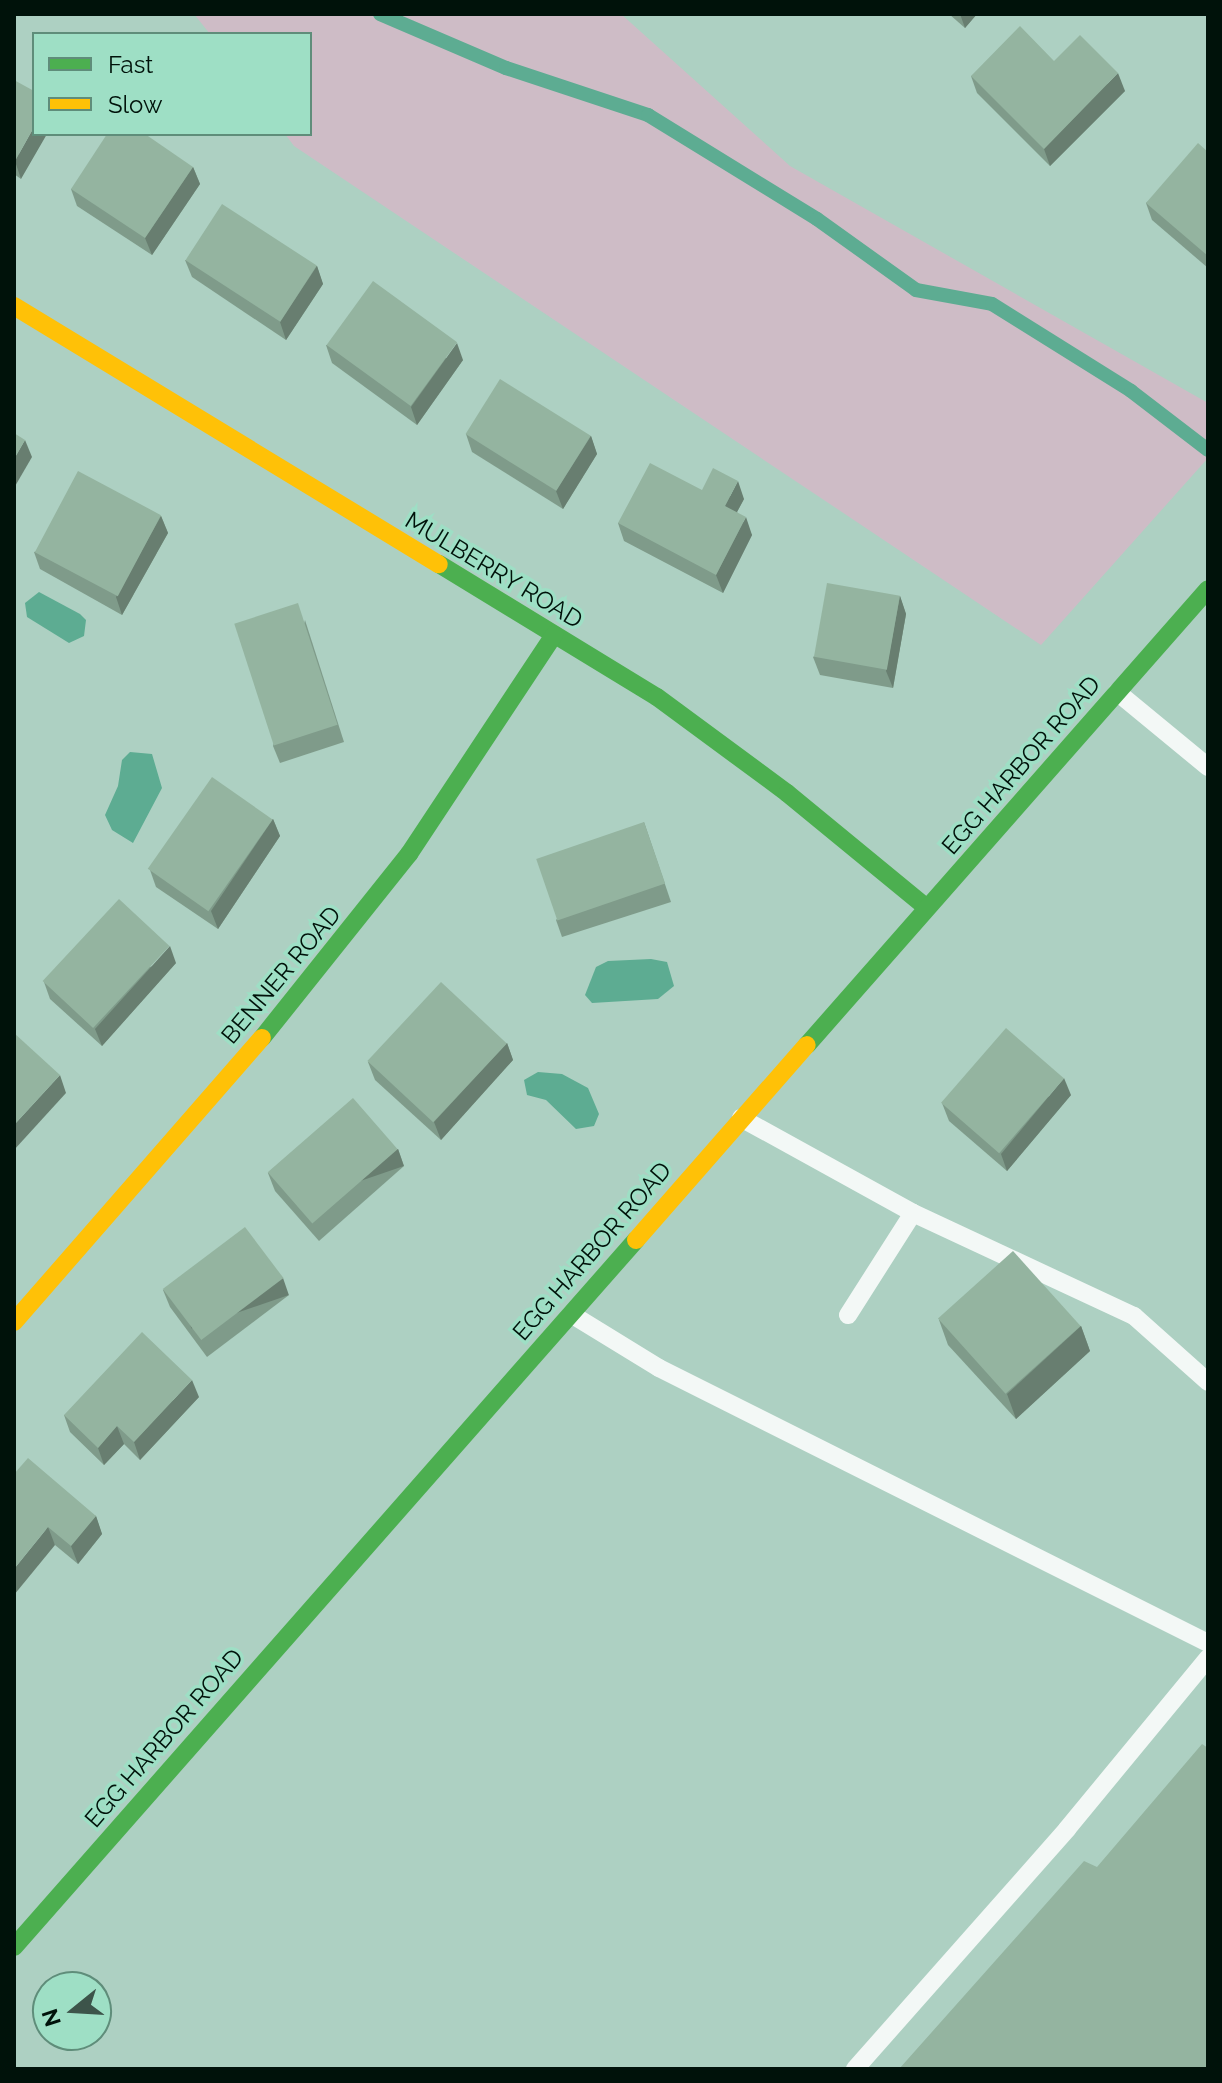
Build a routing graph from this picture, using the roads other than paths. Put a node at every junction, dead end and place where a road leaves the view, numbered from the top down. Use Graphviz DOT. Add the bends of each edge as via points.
graph roads {
  1 [pos="14,306"];
  2 [pos="1208,589"];
  3 [pos="554,635"];
  4 [pos="1117,692"];
  5 [pos="1208,767"];
  6 [pos="927,908"];
  7 [pos="741,1118"];
  8 [pos="913,1213"];
  9 [pos="569,1313"];
  10 [pos="848,1315"];
  11 [pos="14,1322"];
  12 [pos="1208,1382"];
  13 [pos="1208,1643"];
  14 [pos="1208,1658"];
  15 [pos="14,1947"];
  16 [pos="855,2069"];
  1 -- 3 [label="street, MULBERRY ROAD"];
  2 -- 4 [label="street, EGG HARBOR ROAD"];
  3 -- 6 [label="street, MULBERRY ROAD" via="720,743"];
  3 -- 11 [label="street, BENNER ROAD" via="409,854 314,978"];
  4 -- 5 [label="lane"];
  4 -- 6 [label="street, EGG HARBOR ROAD"];
  6 -- 7 [label="street, EGG HARBOR ROAD"];
  7 -- 8 [label="lane"];
  7 -- 9 [label="street, EGG HARBOR ROAD"];
  8 -- 10 [label="lane"];
  8 -- 12 [label="lane" via="1134,1316"];
  9 -- 13 [label="lane" via="659,1368"];
  9 -- 15 [label="street, EGG HARBOR ROAD"];
  14 -- 16 [label="lane" via="1067,1829"];
}
